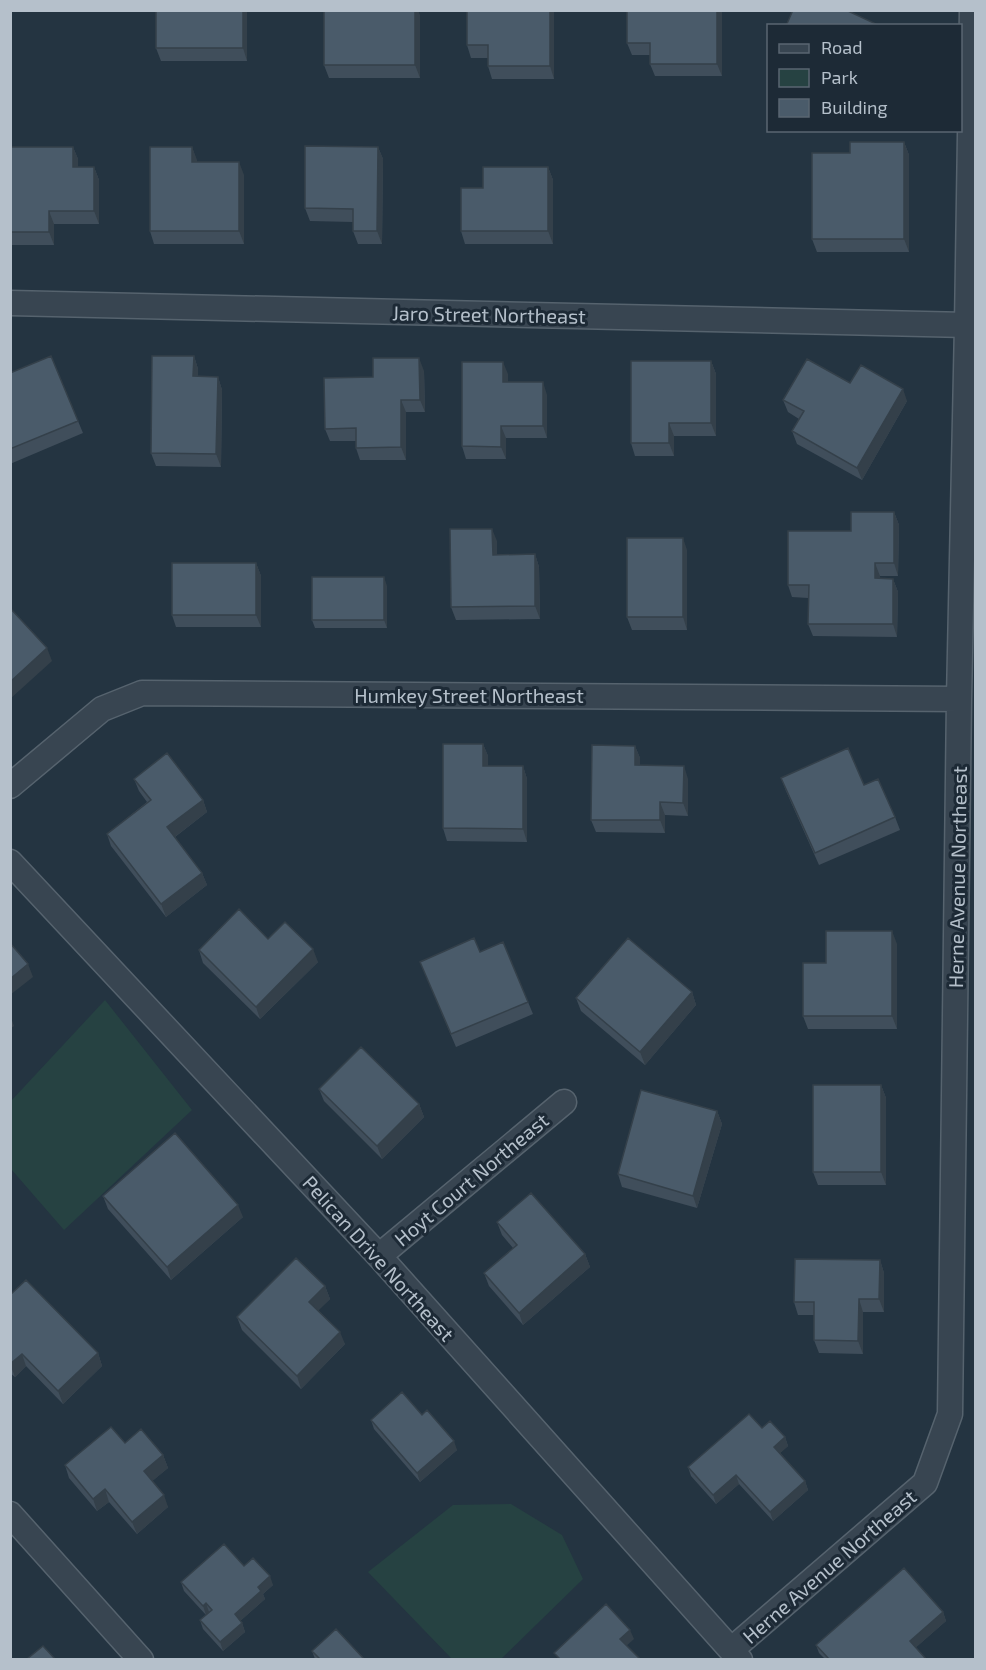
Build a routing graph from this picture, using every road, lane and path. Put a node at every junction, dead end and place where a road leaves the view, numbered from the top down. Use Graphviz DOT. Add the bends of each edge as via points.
graph roads {
  1 [pos="972,10"];
  2 [pos="10,303"];
  3 [pos="967,325"];
  4 [pos="959,699"];
  5 [pos="10,786"];
  6 [pos="10,862"];
  7 [pos="966,914"];
  8 [pos="564,1102"];
  9 [pos="379,1256"];
  10 [pos="10,1514"];
  11 [pos="736,1655"];
  12 [pos="141,1659"];
  1 -- 3 [label="street, Herne Avenue Northeast"];
  2 -- 3 [label="street, Jaro Street Northeast"];
  3 -- 4 [label="street, Herne Avenue Northeast"];
  4 -- 5 [label="street, Humkey Street Northeast" via="142,693 102,709"];
  4 -- 7 [label="street, Herne Avenue Northeast"];
  6 -- 9 [label="street, Pelican Drive Northeast"];
  7 -- 11 [label="street, Herne Avenue Northeast" via="950,1414 925,1483"];
  8 -- 9 [label="street, Hoyt Court Northeast"];
  9 -- 11 [label="street, Pelican Drive Northeast"];
  10 -- 12 [label="street"];
}
